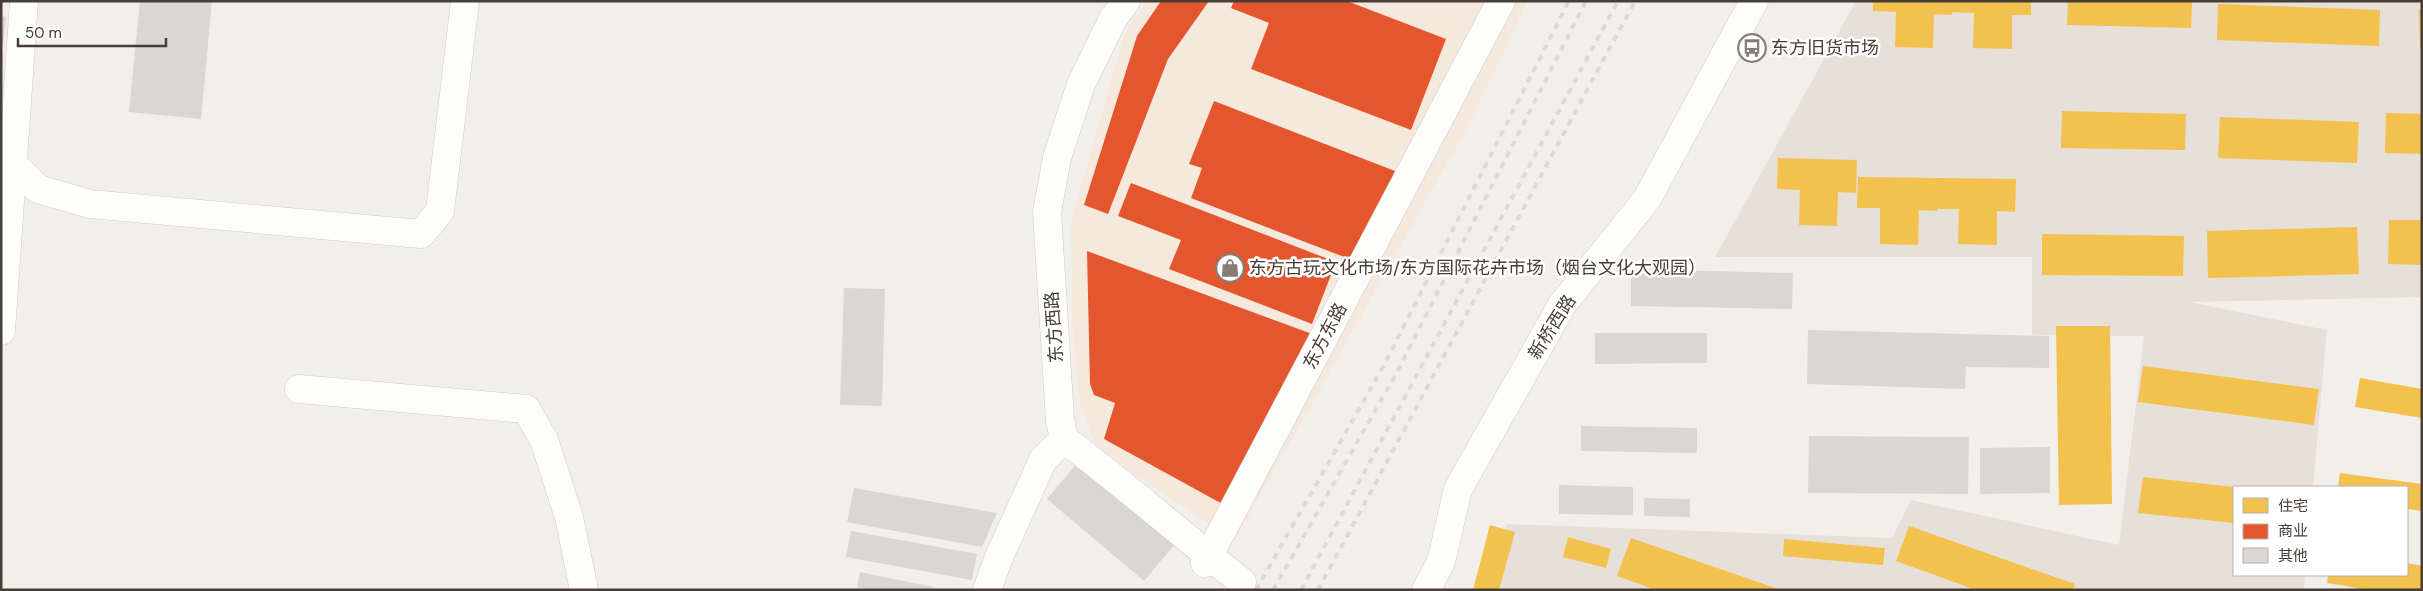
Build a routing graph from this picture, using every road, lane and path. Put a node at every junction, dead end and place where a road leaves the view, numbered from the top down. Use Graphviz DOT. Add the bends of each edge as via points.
graph roads {
  1 [pos="24,1"];
  2 [pos="465,1"];
  3 [pos="1126,1"];
  4 [pos="1501,1"];
  5 [pos="1754,1"];
  6 [pos="13,164"];
  7 [pos="1,331"];
  8 [pos="299,389"];
  9 [pos="1064,440"];
  10 [pos="1207,560"];
  11 [pos="1242,582"];
  12 [pos="584,590"];
  13 [pos="988,590"];
  14 [pos="1426,590"];
  1 -- 6 [label="street"];
  2 -- 6 [label="street" via="440,212 421,234 90,204 38,189"];
  3 -- 9 [label="street, 东方西路" via="1113,19 1081,84 1057,158 1047,212 1060,420"];
  4 -- 10 [label="street, 东方东路"];
  5 -- 14 [label="street, 新桥西路" via="1647,199 1562,305 1458,489 1441,562"];
  6 -- 7 [label="street"];
  8 -- 12 [label="street" via="526,409 544,440 569,517"];
  9 -- 10 [label="street" via="1118,480"];
  9 -- 13 [label="street" via="1044,460 998,557"];
  10 -- 11 [label="street"];
}
